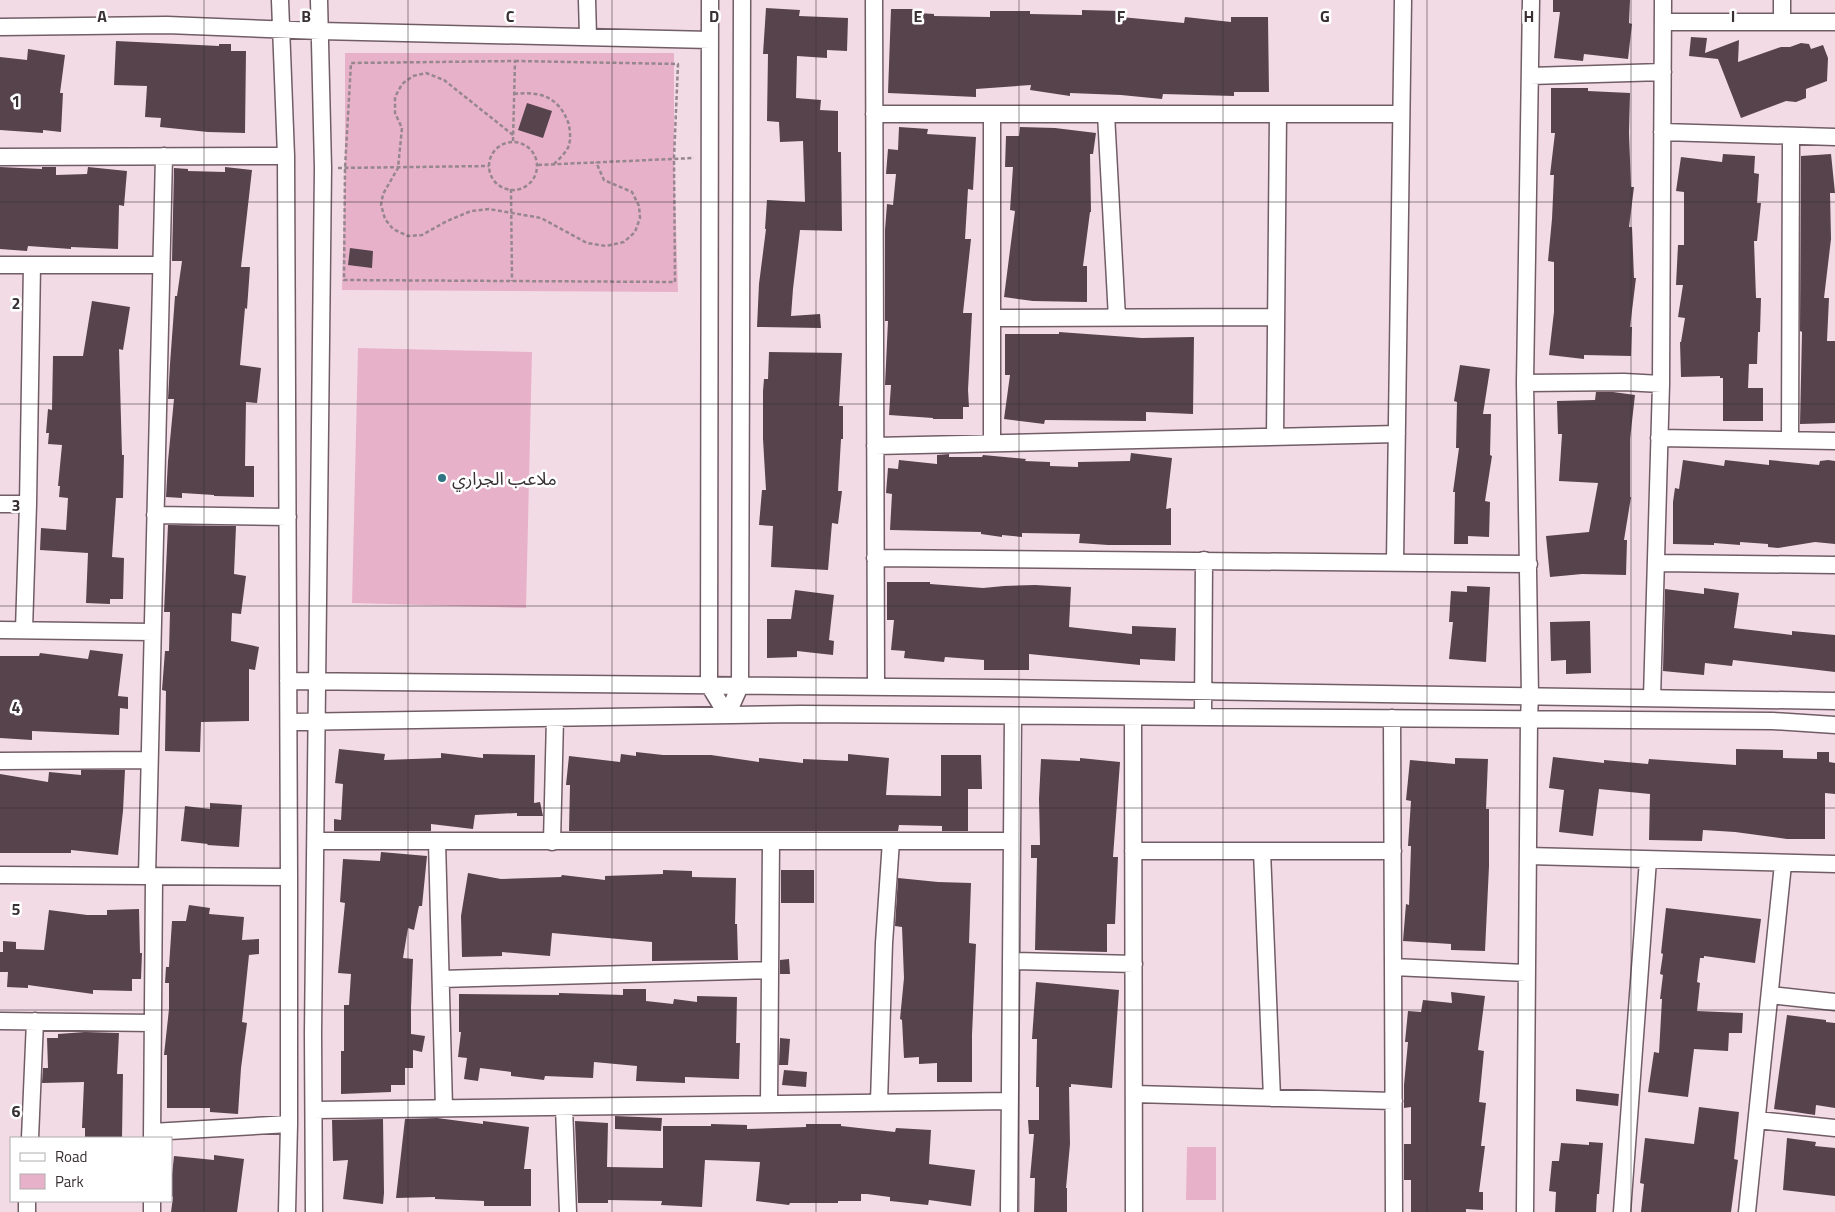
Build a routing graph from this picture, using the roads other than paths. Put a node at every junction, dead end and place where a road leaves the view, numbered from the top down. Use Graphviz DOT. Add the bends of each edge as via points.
graph roads {
  1 [pos="280,0"];
  2 [pos="319,0"];
  3 [pos="587,0"];
  4 [pos="710,0"];
  5 [pos="742,0"];
  6 [pos="874,0"];
  7 [pos="1403,0"];
  8 [pos="1531,0"];
  9 [pos="1663,0"];
  10 [pos="1782,0"];
  11 [pos="1663,22"];
  12 [pos="1782,22"];
  13 [pos="1835,22"];
  14 [pos="0,27"];
  15 [pos="281,29"];
  16 [pos="320,31"];
  17 [pos="588,36"];
  18 [pos="710,40"];
  19 [pos="1663,72"];
  20 [pos="1530,76"];
  21 [pos="874,114"];
  22 [pos="992,114"];
  23 [pos="1106,114"];
  24 [pos="1278,114"];
  25 [pos="1401,114"];
  26 [pos="1662,132"];
  27 [pos="1790,136"];
  28 [pos="1835,137"];
  29 [pos="164,156"];
  30 [pos="286,156"];
  31 [pos="0,157"];
  32 [pos="0,265"];
  33 [pos="32,265"];
  34 [pos="161,265"];
  35 [pos="1276,317"];
  36 [pos="992,318"];
  37 [pos="1117,318"];
  38 [pos="1525,384"];
  39 [pos="1661,384"];
  40 [pos="1397,434"];
  41 [pos="1275,437"];
  42 [pos="1659,438"];
  43 [pos="1790,440"];
  44 [pos="1835,441"];
  45 [pos="992,443"];
  46 [pos="875,446"];
  47 [pos="0,504"];
  48 [pos="28,504"];
  49 [pos="155,515"];
  50 [pos="288,517"];
  51 [pos="876,558"];
  52 [pos="1204,560"];
  53 [pos="1395,562"];
  54 [pos="1656,563"];
  55 [pos="1529,564"];
  56 [pos="1835,565"];
  57 [pos="0,630"];
  58 [pos="24,630"];
  59 [pos="152,632"];
  60 [pos="288,681"];
  61 [pos="317,681"];
  62 [pos="709,685"];
  63 [pos="740,686"];
  64 [pos="876,687"];
  65 [pos="1203,691"];
  66 [pos="1530,696"];
  67 [pos="1652,698"];
  68 [pos="1835,701"];
  69 [pos="727,715"];
  70 [pos="1013,716"];
  71 [pos="1133,717"];
  72 [pos="1203,717"];
  73 [pos="556,718"];
  74 [pos="1392,718"];
  75 [pos="1529,719"];
  76 [pos="317,721"];
  77 [pos="289,722"];
  78 [pos="1835,725"];
  79 [pos="149,760"];
  80 [pos="0,761"];
  81 [pos="316,841"];
  82 [pos="437,841"];
  83 [pos="771,841"];
  84 [pos="891,841"];
  85 [pos="1012,841"];
  86 [pos="552,842"];
  87 [pos="1133,851"];
  88 [pos="1262,851"];
  89 [pos="1392,851"];
  90 [pos="1528,856"];
  91 [pos="1648,860"];
  92 [pos="1783,864"];
  93 [pos="1835,864"];
  94 [pos="0,875"];
  95 [pos="150,877"];
  96 [pos="289,877"];
  97 [pos="1011,961"];
  98 [pos="1134,964"];
  99 [pos="1393,967"];
  100 [pos="770,970"];
  101 [pos="1527,972"];
  102 [pos="441,979"];
  103 [pos="1770,996"];
  104 [pos="1835,1002"];
  105 [pos="0,1021"];
  106 [pos="35,1021"];
  107 [pos="153,1023"];
  108 [pos="1134,1094"];
  109 [pos="1272,1098"];
  110 [pos="1010,1101"];
  111 [pos="1394,1101"];
  112 [pos="879,1102"];
  113 [pos="769,1104"];
  114 [pos="564,1107"];
  115 [pos="444,1108"];
  116 [pos="314,1110"];
  117 [pos="1757,1120"];
  118 [pos="289,1124"];
  119 [pos="1835,1128"];
  120 [pos="152,1135"];
  121 [pos="30,1137"];
  122 [pos="287,1212"];
  123 [pos="314,1212"];
  124 [pos="568,1212"];
  125 [pos="1010,1212"];
  126 [pos="1134,1212"];
  127 [pos="1394,1212"];
  128 [pos="1525,1212"];
  129 [pos="1622,1212"];
  130 [pos="1747,1212"];
  1 -- 15 [label="street"];
  2 -- 16 [label="street"];
  3 -- 17 [label="street"];
  4 -- 18 [label="street"];
  5 -- 63 [label="street"];
  6 -- 21 [label="street"];
  7 -- 25 [label="street"];
  8 -- 20 [label="street"];
  9 -- 11 [label="street"];
  10 -- 12 [label="street"];
  11 -- 12 [label="street"];
  11 -- 19 [label="street"];
  12 -- 13 [label="street"];
  14 -- 15 [label="street" via="167,25"];
  15 -- 16 [label="street"];
  15 -- 30 [label="street"];
  16 -- 17 [label="street"];
  16 -- 61 [label="street" via="323,168"];
  17 -- 18 [label="street"];
  18 -- 62 [label="street"];
  19 -- 20 [label="street"];
  19 -- 26 [label="street"];
  20 -- 38 [label="street"];
  21 -- 22 [label="street"];
  21 -- 46 [label="street"];
  22 -- 23 [label="street"];
  22 -- 36 [label="street"];
  23 -- 24 [label="street"];
  23 -- 37 [label="street"];
  24 -- 25 [label="street"];
  24 -- 35 [label="street"];
  25 -- 40 [label="street"];
  26 -- 27 [label="street"];
  26 -- 39 [label="street"];
  27 -- 28 [label="street"];
  27 -- 43 [label="street"];
  29 -- 30 [label="street"];
  29 -- 31 [label="street"];
  29 -- 34 [label="street"];
  30 -- 50 [label="street"];
  32 -- 33 [label="street"];
  33 -- 34 [label="street"];
  33 -- 48 [label="street"];
  34 -- 49 [label="street"];
  35 -- 37 [label="street"];
  35 -- 41 [label="street"];
  36 -- 37 [label="street"];
  36 -- 45 [label="street"];
  38 -- 39 [label="street"];
  38 -- 55 [label="street"];
  39 -- 42 [label="street"];
  40 -- 41 [label="street"];
  40 -- 53 [label="street"];
  41 -- 45 [label="street"];
  42 -- 43 [label="street"];
  42 -- 54 [label="street"];
  43 -- 44 [label="street"];
  45 -- 46 [label="street"];
  46 -- 51 [label="street"];
  47 -- 48 [label="street"];
  48 -- 58 [label="street"];
  49 -- 50 [label="street"];
  49 -- 59 [label="street"];
  50 -- 60 [label="street"];
  51 -- 52 [label="street"];
  51 -- 64 [label="street"];
  52 -- 53 [label="street"];
  52 -- 65 [label="street"];
  53 -- 55 [label="street"];
  54 -- 56 [label="street"];
  54 -- 67 [label="street"];
  55 -- 66 [label="street"];
  57 -- 58 [label="street"];
  58 -- 59 [label="street"];
  59 -- 79 [label="street"];
  60 -- 61 [label="street"];
  60 -- 77 [label="street"];
  61 -- 62 [label="street"];
  61 -- 76 [label="street"];
  62 -- 63 [label="street"];
  62 -- 69 [label="street"];
  63 -- 64 [label="street"];
  63 -- 69 [label="street"];
  64 -- 65 [label="street"];
  65 -- 66 [label="street"];
  65 -- 72 [label="street"];
  66 -- 67 [label="street"];
  66 -- 75 [label="street"];
  67 -- 68 [label="street"];
  69 -- 70 [label="street"];
  69 -- 73 [label="street"];
  70 -- 71 [label="street"];
  70 -- 85 [label="street"];
  71 -- 72 [label="street"];
  71 -- 87 [label="street"];
  72 -- 74 [label="street"];
  73 -- 76 [label="street"];
  73 -- 86 [label="street"];
  74 -- 75 [label="street"];
  74 -- 89 [label="street"];
  75 -- 78 [label="street" via="1773,721"];
  75 -- 90 [label="street"];
  76 -- 77 [label="street"];
  76 -- 81 [label="street"];
  77 -- 96 [label="street"];
  79 -- 80 [label="street"];
  79 -- 95 [label="street"];
  81 -- 82 [label="street"];
  81 -- 116 [label="street"];
  82 -- 86 [label="street"];
  82 -- 102 [label="street"];
  83 -- 84 [label="street"];
  83 -- 86 [label="street"];
  83 -- 100 [label="street"];
  84 -- 85 [label="street"];
  84 -- 112 [label="street"];
  85 -- 97 [label="street"];
  87 -- 88 [label="street"];
  87 -- 98 [label="street"];
  88 -- 89 [label="street"];
  88 -- 109 [label="street"];
  89 -- 99 [label="street"];
  90 -- 91 [label="street"];
  90 -- 101 [label="street"];
  91 -- 92 [label="street"];
  91 -- 129 [label="street"];
  92 -- 93 [label="street"];
  92 -- 103 [label="street"];
  94 -- 95 [label="street"];
  95 -- 96 [label="street"];
  95 -- 107 [label="street"];
  96 -- 118 [label="street"];
  97 -- 98 [label="street"];
  97 -- 110 [label="street"];
  98 -- 108 [label="street"];
  99 -- 101 [label="street"];
  99 -- 111 [label="street"];
  100 -- 102 [label="street"];
  100 -- 113 [label="street"];
  101 -- 128 [label="street"];
  102 -- 115 [label="street"];
  103 -- 104 [label="street"];
  103 -- 117 [label="street"];
  105 -- 106 [label="street"];
  106 -- 107 [label="street"];
  106 -- 121 [label="street"];
  107 -- 120 [label="street"];
  108 -- 109 [label="street"];
  108 -- 126 [label="street"];
  109 -- 111 [label="street"];
  110 -- 112 [label="street"];
  110 -- 125 [label="street"];
  111 -- 127 [label="street"];
  112 -- 113 [label="street"];
  113 -- 114 [label="street"];
  114 -- 115 [label="street"];
  114 -- 124 [label="street"];
  115 -- 116 [label="street"];
  116 -- 123 [label="street"];
  117 -- 119 [label="street"];
  117 -- 130 [label="street"];
  118 -- 120 [label="street"];
  118 -- 122 [label="street"];
}
